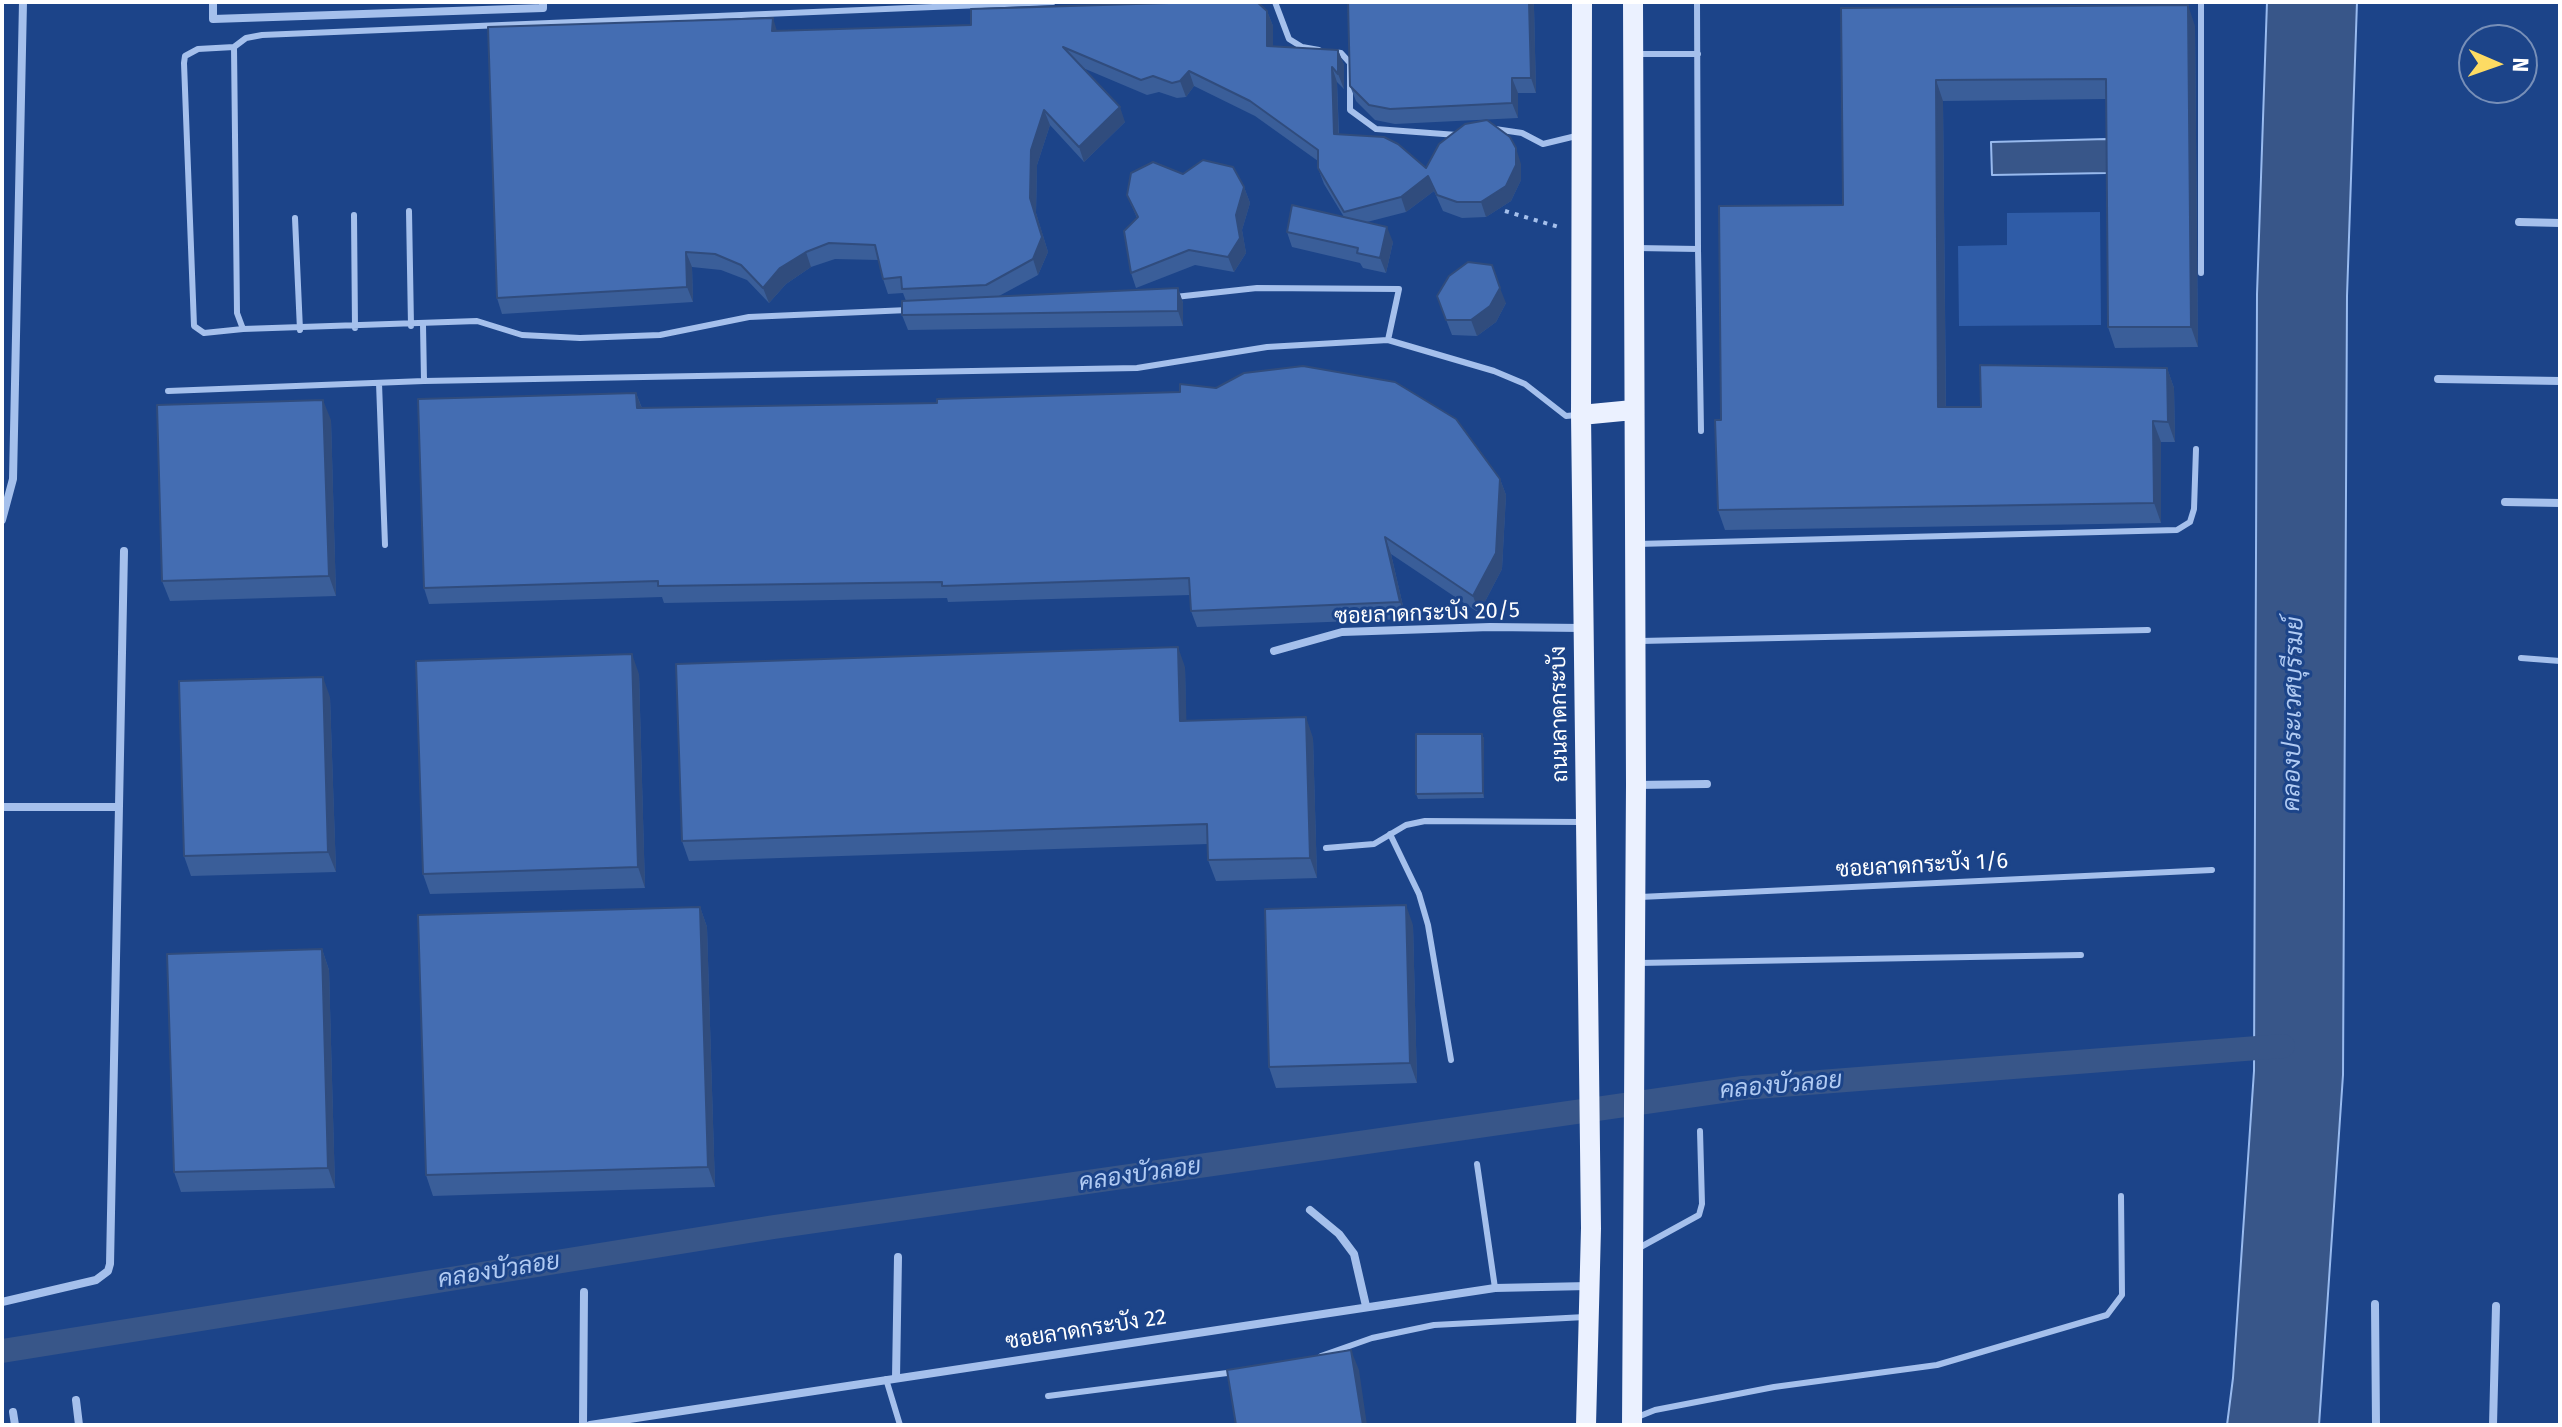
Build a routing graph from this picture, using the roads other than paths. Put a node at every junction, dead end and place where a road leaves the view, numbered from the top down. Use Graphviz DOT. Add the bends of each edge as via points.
graph roads {
  1 [pos="23,2"];
  2 [pos="213,2"];
  3 [pos="380,2"];
  4 [pos="543,2"];
  5 [pos="1053,2"];
  6 [pos="1275,2"];
  7 [pos="1582,2"];
  8 [pos="1633,2"];
  9 [pos="1697,2"];
  10 [pos="2201,2"];
  11 [pos="380,13"];
  12 [pos="234,47"];
  13 [pos="1633,54"];
  14 [pos="1698,54"];
  15 [pos="1486,130"];
  16 [pos="1466,133"];
  17 [pos="1583,134"];
  18 [pos="409,211"];
  19 [pos="354,215"];
  20 [pos="295,218"];
  21 [pos="2519,222"];
  22 [pos="2560,223"];
  23 [pos="1634,248"];
  24 [pos="1698,249"];
  25 [pos="2201,273"];
  26 [pos="1173,298"];
  27 [pos="920,309"];
  28 [pos="423,325"];
  29 [pos="411,326"];
  30 [pos="355,328"];
  31 [pos="243,329"];
  32 [pos="300,330"];
  33 [pos="1388,340"];
  34 [pos="2438,379"];
  35 [pos="424,381"];
  36 [pos="2560,381"];
  37 [pos="379,383"];
  38 [pos="168,391"];
  39 [pos="1633,410"];
  40 [pos="1581,415"];
  41 [pos="1701,431"];
  42 [pos="2196,449"];
  43 [pos="2505,502"];
  44 [pos="2560,503"];
  45 [pos="2,520"];
  46 [pos="1633,544"];
  47 [pos="385,545"];
  48 [pos="124,551"];
  49 [pos="1583,628"];
  50 [pos="2148,630"];
  51 [pos="1633,641"];
  52 [pos="1274,651"];
  53 [pos="2521,658"];
  54 [pos="2560,661"];
  55 [pos="1707,784"];
  56 [pos="1636,785"];
  57 [pos="2,807"];
  58 [pos="119,807"];
  59 [pos="1585,821"];
  60 [pos="1390,834"];
  61 [pos="1326,848"];
  62 [pos="2212,870"];
  63 [pos="1635,897"];
  64 [pos="2081,955"];
  65 [pos="1634,962"];
  66 [pos="1451,1060"];
  67 [pos="1700,1131"];
  68 [pos="1477,1164"];
  69 [pos="2121,1196"];
  70 [pos="1310,1210"];
  71 [pos="1632,1253"];
  72 [pos="898,1257"];
  73 [pos="1589,1286"];
  74 [pos="1495,1288"];
  75 [pos="584,1292"];
  76 [pos="2,1302"];
  77 [pos="2375,1304"];
  78 [pos="1366,1306"];
  79 [pos="2496,1306"];
  80 [pos="1589,1317"];
  81 [pos="1314,1358"];
  82 [pos="1246,1371"];
  83 [pos="891,1379"];
  84 [pos="1048,1396"];
  85 [pos="76,1400"];
  86 [pos="13,1412"];
  87 [pos="1632,1422"];
  88 [pos="15,1425"];
  89 [pos="79,1425"];
  90 [pos="583,1425"];
  91 [pos="590,1425"];
  92 [pos="900,1425"];
  93 [pos="1586,1425"];
  94 [pos="2376,1425"];
  95 [pos="2493,1425"];
  1 -- 45 [label="street" via="13,479"];
  2 -- 11 [label="street" via="213,19"];
  3 -- 11 [label="street"];
  4 -- 11 [label="street" via="543,8"];
  5 -- 12 [label="lane" via="262,35"];
  6 -- 16 [label="lane" via="1289,39 1302,47 1341,53 1350,63 1350,110 1376,129"];
  7 -- 17 [label="main road, ถนนลาดกระบัง"];
  8 -- 13 [label="main road"];
  9 -- 14 [label="lane"];
  10 -- 25 [label="lane"];
  12 -- 31 [label="lane" via="237,313"];
  12 -- 31 [label="lane" via="198,49 185,56 184,63 194,326 204,333"];
  13 -- 14 [label="lane"];
  13 -- 23 [label="main road"];
  14 -- 24 [label="lane"];
  15 -- 17 [label="lane" via="1522,133 1543,144"];
  17 -- 40 [label="main road, ถนนลาดกระบัง"];
  18 -- 29 [label="lane"];
  19 -- 30 [label="lane"];
  20 -- 32 [label="lane"];
  21 -- 22 [label="street"];
  23 -- 24 [label="lane"];
  23 -- 39 [label="main road"];
  24 -- 41 [label="lane"];
  26 -- 33 [label="lane" via="1257,288 1399,289"];
  27 -- 28 [label="lane" via="749,317 695,331 593,337 522,335 477,321"];
  28 -- 29 [label="lane"];
  28 -- 35 [label="lane"];
  29 -- 30 [label="lane"];
  30 -- 32 [label="lane"];
  31 -- 32 [label="lane"];
  33 -- 35 [label="lane" via="1267,347 1137,368"];
  33 -- 40 [label="lane" via="1494,371 1525,384 1566,416"];
  34 -- 36 [label="street"];
  35 -- 37 [label="lane"];
  37 -- 38 [label="lane"];
  37 -- 47 [label="lane"];
  39 -- 40 [label="main road"];
  39 -- 46 [label="main road"];
  40 -- 49 [label="main road, ถนนลาดกระบัง"];
  42 -- 46 [label="lane" via="2194,509 2190,522 2177,530"];
  43 -- 44 [label="street"];
  46 -- 51 [label="main road"];
  48 -- 58 [label="street"];
  49 -- 52 [label="street, ซอยลาดกระบัง 20/5" via="1342,632"];
  49 -- 59 [label="main road, ถนนลาดกระบัง"];
  50 -- 51 [label="lane"];
  51 -- 56 [label="main road"];
  53 -- 54 [label="lane"];
  55 -- 56 [label="street"];
  56 -- 63 [label="main road"];
  57 -- 58 [label="street"];
  58 -- 76 [label="street" via="110,1264 96,1280"];
  59 -- 60 [label="lane" via="1425,821"];
  59 -- 73 [label="main road, ถนนลาดกระบัง"];
  60 -- 61 [label="lane" via="1374,844"];
  60 -- 66 [label="lane" via="1428,925"];
  62 -- 63 [label="lane, ซอยลาดกระบัง 1/6"];
  63 -- 65 [label="main road"];
  64 -- 65 [label="lane"];
  65 -- 71 [label="main road"];
  67 -- 71 [label="lane" via="1699,1215"];
  68 -- 74 [label="lane"];
  69 -- 87 [label="lane" via="2122,1295 2107,1315 1937,1365 1774,1387 1655,1410"];
  70 -- 78 [label="street" via="1354,1254"];
  71 -- 87 [label="main road"];
  72 -- 83 [label="street"];
  73 -- 74 [label="street, ซอยลาดกระบัง 22"];
  73 -- 80 [label="main road, ถนนลาดกระบัง"];
  74 -- 78 [label="street, ซอยลาดกระบัง 22"];
  75 -- 90 [label="street"];
  77 -- 94 [label="street"];
  78 -- 83 [label="street, ซอยลาดกระบัง 22"];
  79 -- 95 [label="street"];
  80 -- 81 [label="lane" via="1434,1325"];
  80 -- 93 [label="main road, ถนนลาดกระบัง"];
  82 -- 84 [label="lane"];
  83 -- 91 [label="street, ซอยลาดกระบัง 22"];
  83 -- 92 [label="lane"];
  85 -- 89 [label="street"];
  86 -- 88 [label="street"];
}
